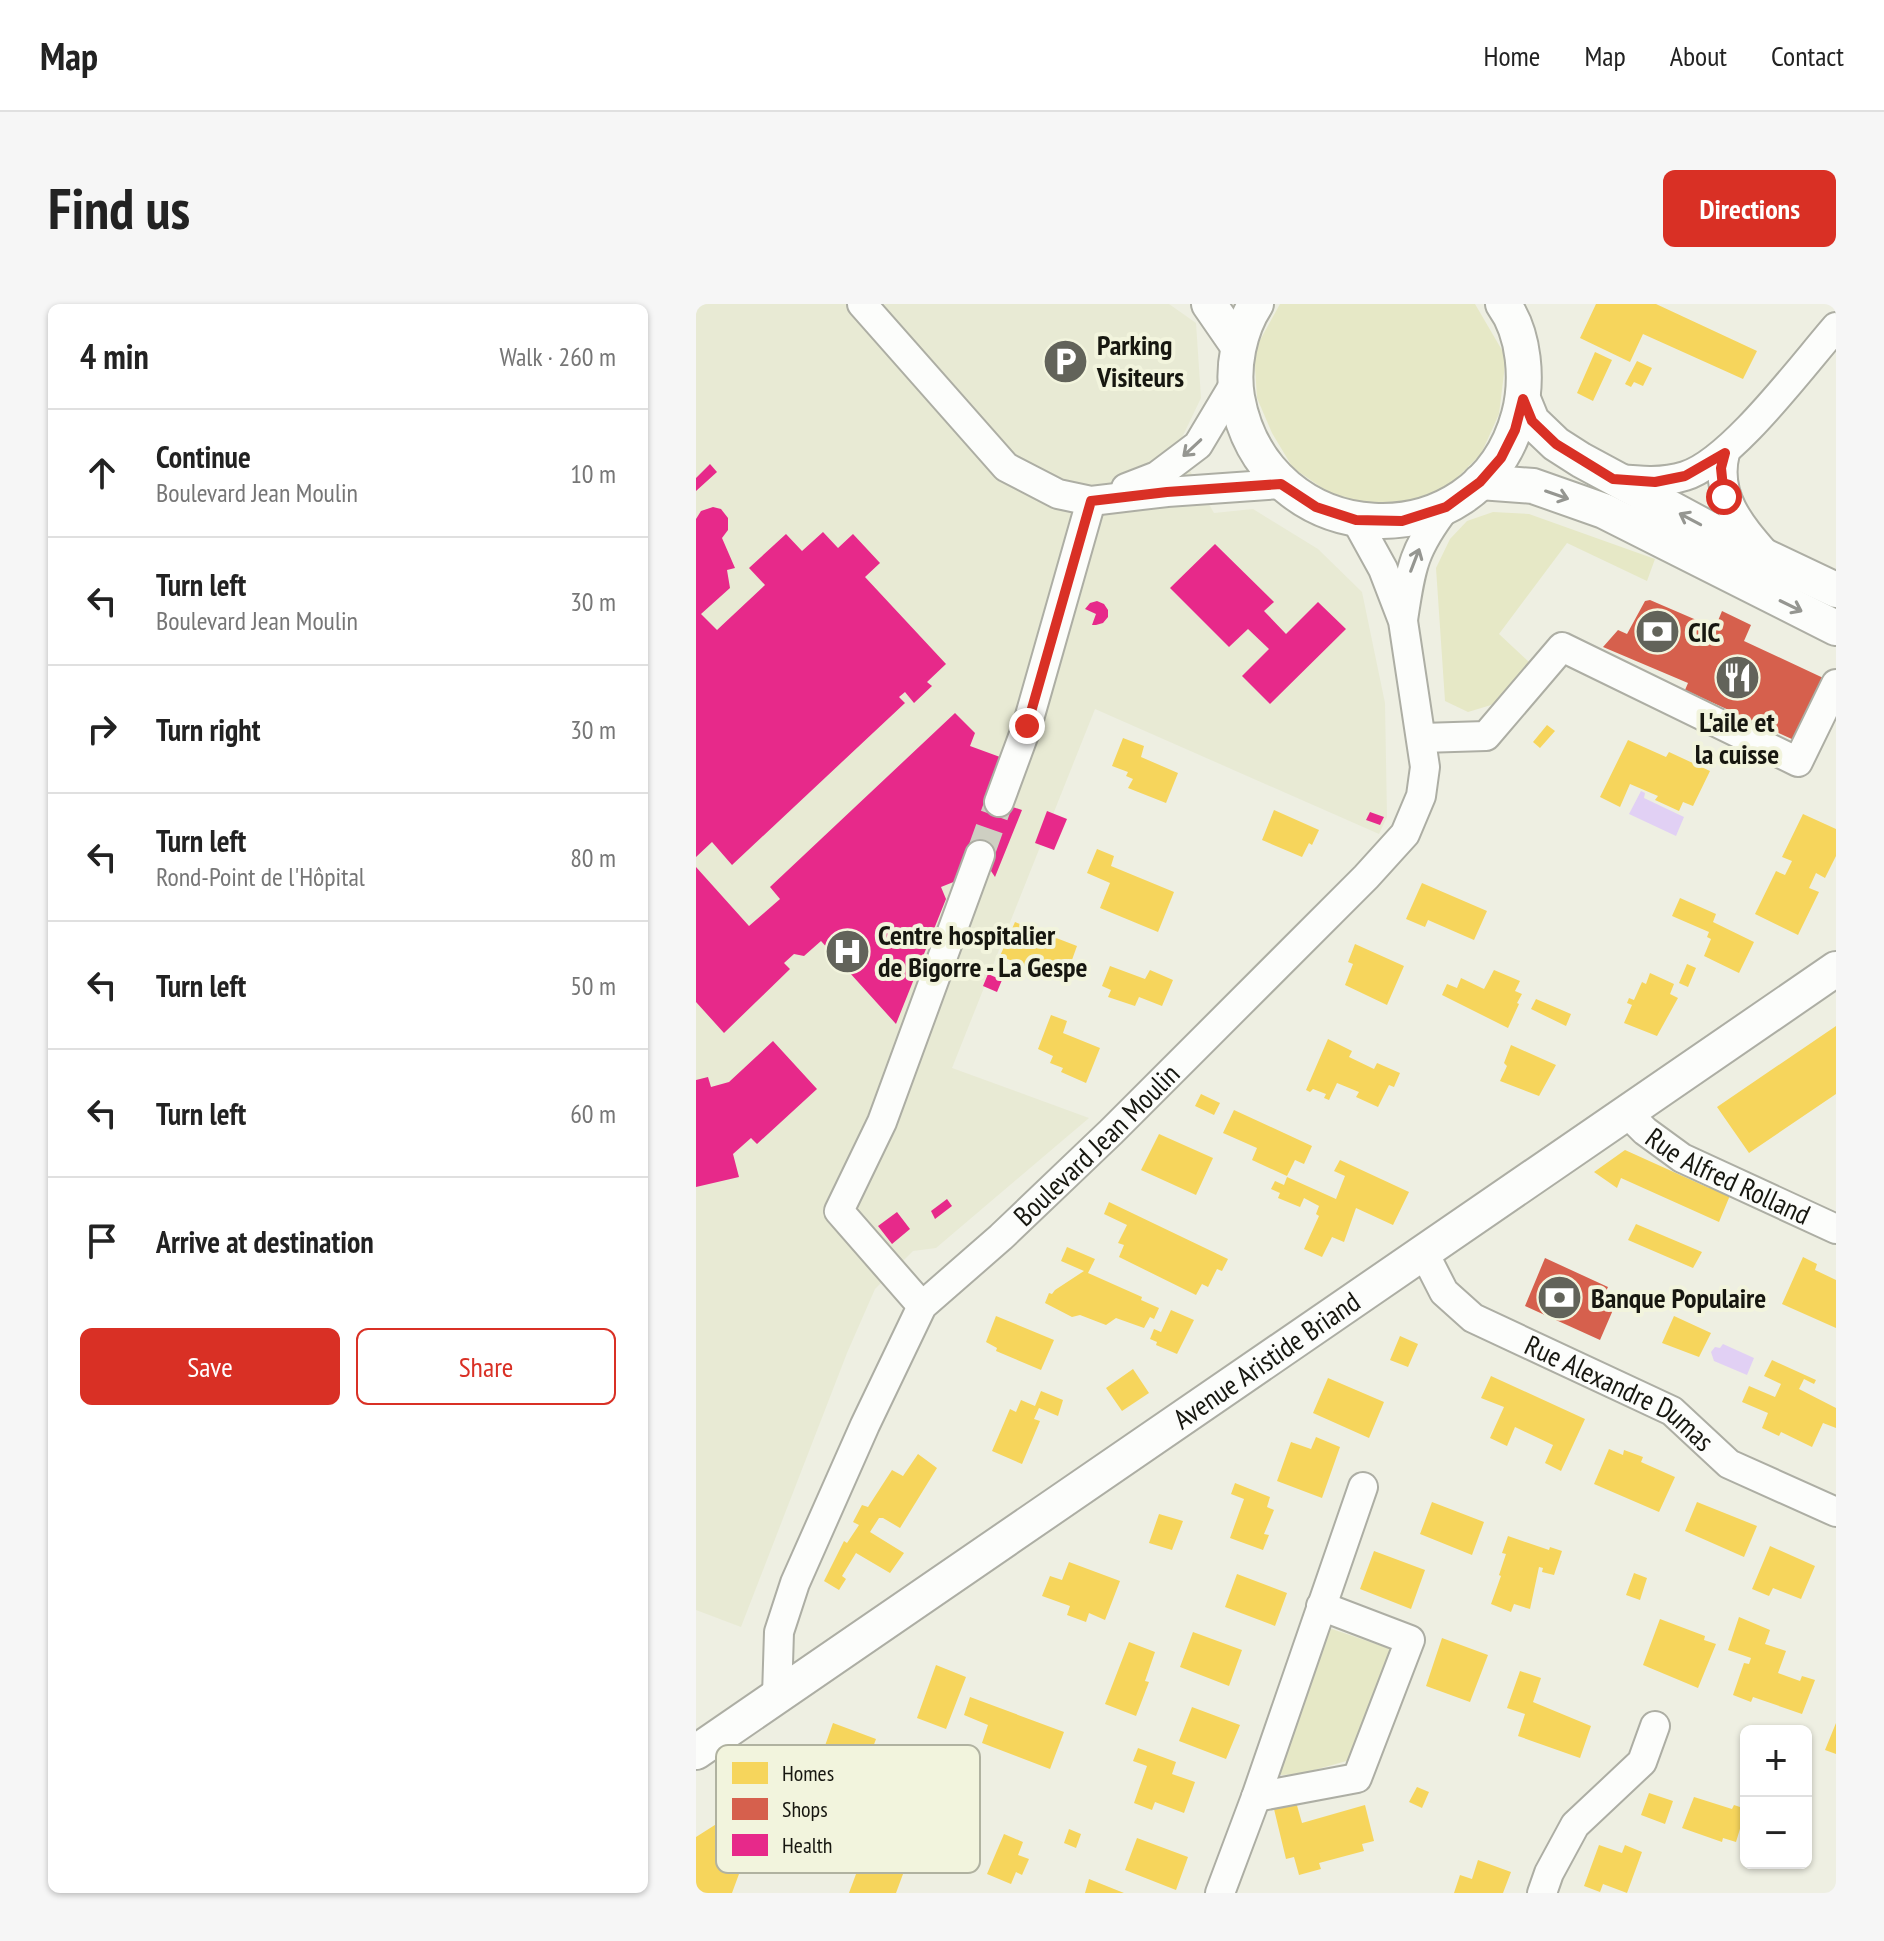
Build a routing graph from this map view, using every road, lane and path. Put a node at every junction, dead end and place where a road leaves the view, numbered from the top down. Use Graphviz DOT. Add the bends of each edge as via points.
graph roads {
  1 [pos="862,304"];
  2 [pos="1209,304"];
  3 [pos="1256,304"];
  4 [pos="1503,304"];
  5 [pos="1836,327"];
  6 [pos="1238,346"];
  7 [pos="1235,383"];
  8 [pos="1523,399"];
  9 [pos="1725,453"];
  10 [pos="1613,479"];
  11 [pos="1480,482"];
  12 [pos="1281,484"];
  13 [pos="1091,501"];
  14 [pos="1446,507"];
  15 [pos="1356,520"];
  16 [pos="1769,559"];
  17 [pos="1836,590"];
  18 [pos="1403,621"];
  19 [pos="1836,628"];
  20 [pos="1836,684"];
  21 [pos="1422,738"];
  22 [pos="999,802"];
  23 [pos="980,855"];
  24 [pos="1836,969"];
  25 [pos="1626,1112"];
  26 [pos="1836,1229"];
  27 [pos="1423,1251"];
  28 [pos="922,1306"];
  29 [pos="1363,1487"];
  30 [pos="1836,1512"];
  31 [pos="1321,1606"];
  32 [pos="777,1696"];
  33 [pos="1655,1726"];
  34 [pos="696,1752"];
  35 [pos="1256,1797"];
  36 [pos="1220,1893"];
  37 [pos="1542,1893"];
  1 -- 13 [label="street" via="1006,467 1058,494"];
  2 -- 6 [label="main road"];
  3 -- 6 [label="main road"];
  4 -- 8 [label="main road" via="1523,352"];
  5 -- 9 [label="street"];
  6 -- 7 [label="main road"];
  7 -- 12 [label="main road" via="1241,420 1257,455"];
  7 -- 13 [label="street, one-way" via="1198,445 1157,476"];
  8 -- 10 [label="main road" via="1532,421 1556,444"];
  8 -- 11 [label="main road" via="1501,458"];
  9 -- 10 [label="street" via="1685,476 1655,482"];
  9 -- 16 [label="street" via="1724,497"];
  16 -- 10 [label="main road, one-way"];
  11 -- 14 [label="main road"];
  11 -- 19 [label="main road, one-way" via="1533,486 1604,511"];
  12 -- 13 [label="street"];
  12 -- 15 [label="main road" via="1316,507"];
  13 -- 22 [label="street" via="1027,726"];
  14 -- 15 [label="main road" via="1402,521"];
  18 -- 14 [label="street, Boulevard Jean Moulin, one-way" via="1411,567 1426,533"];
  15 -- 18 [label="street, Boulevard Jean Moulin"];
  16 -- 17 [label="main road"];
  18 -- 21 [label="street, Boulevard Jean Moulin"];
  20 -- 21 [label="street" via="1798,762 1562,647 1486,736"];
  21 -- 28 [label="street, Boulevard Jean Moulin" via="1421,796 1405,834 1111,1132"];
  23 -- 28 [label="street" via="882,1122 839,1211"];
  24 -- 25 [label="main road, Avenue Aristide Briand"];
  25 -- 26 [label="street, Rue Alfred Rolland" via="1682,1158"];
  25 -- 27 [label="main road, Avenue Aristide Briand"];
  27 -- 30 [label="street, Rue Alexandre Dumas" via="1444,1292 1473,1318 1672,1411 1729,1464"];
  27 -- 32 [label="main road, Avenue Aristide Briand"];
  28 -- 32 [label="street, Boulevard Jean Moulin" via="795,1583 779,1632"];
  29 -- 31 [label="street"];
  31 -- 35 [label="street"];
  31 -- 35 [label="street" via="1410,1640 1357,1778"];
  32 -- 34 [label="main road, Avenue Aristide Briand"];
  33 -- 37 [label="street" via="1642,1762 1575,1825"];
  35 -- 36 [label="street"];
}
